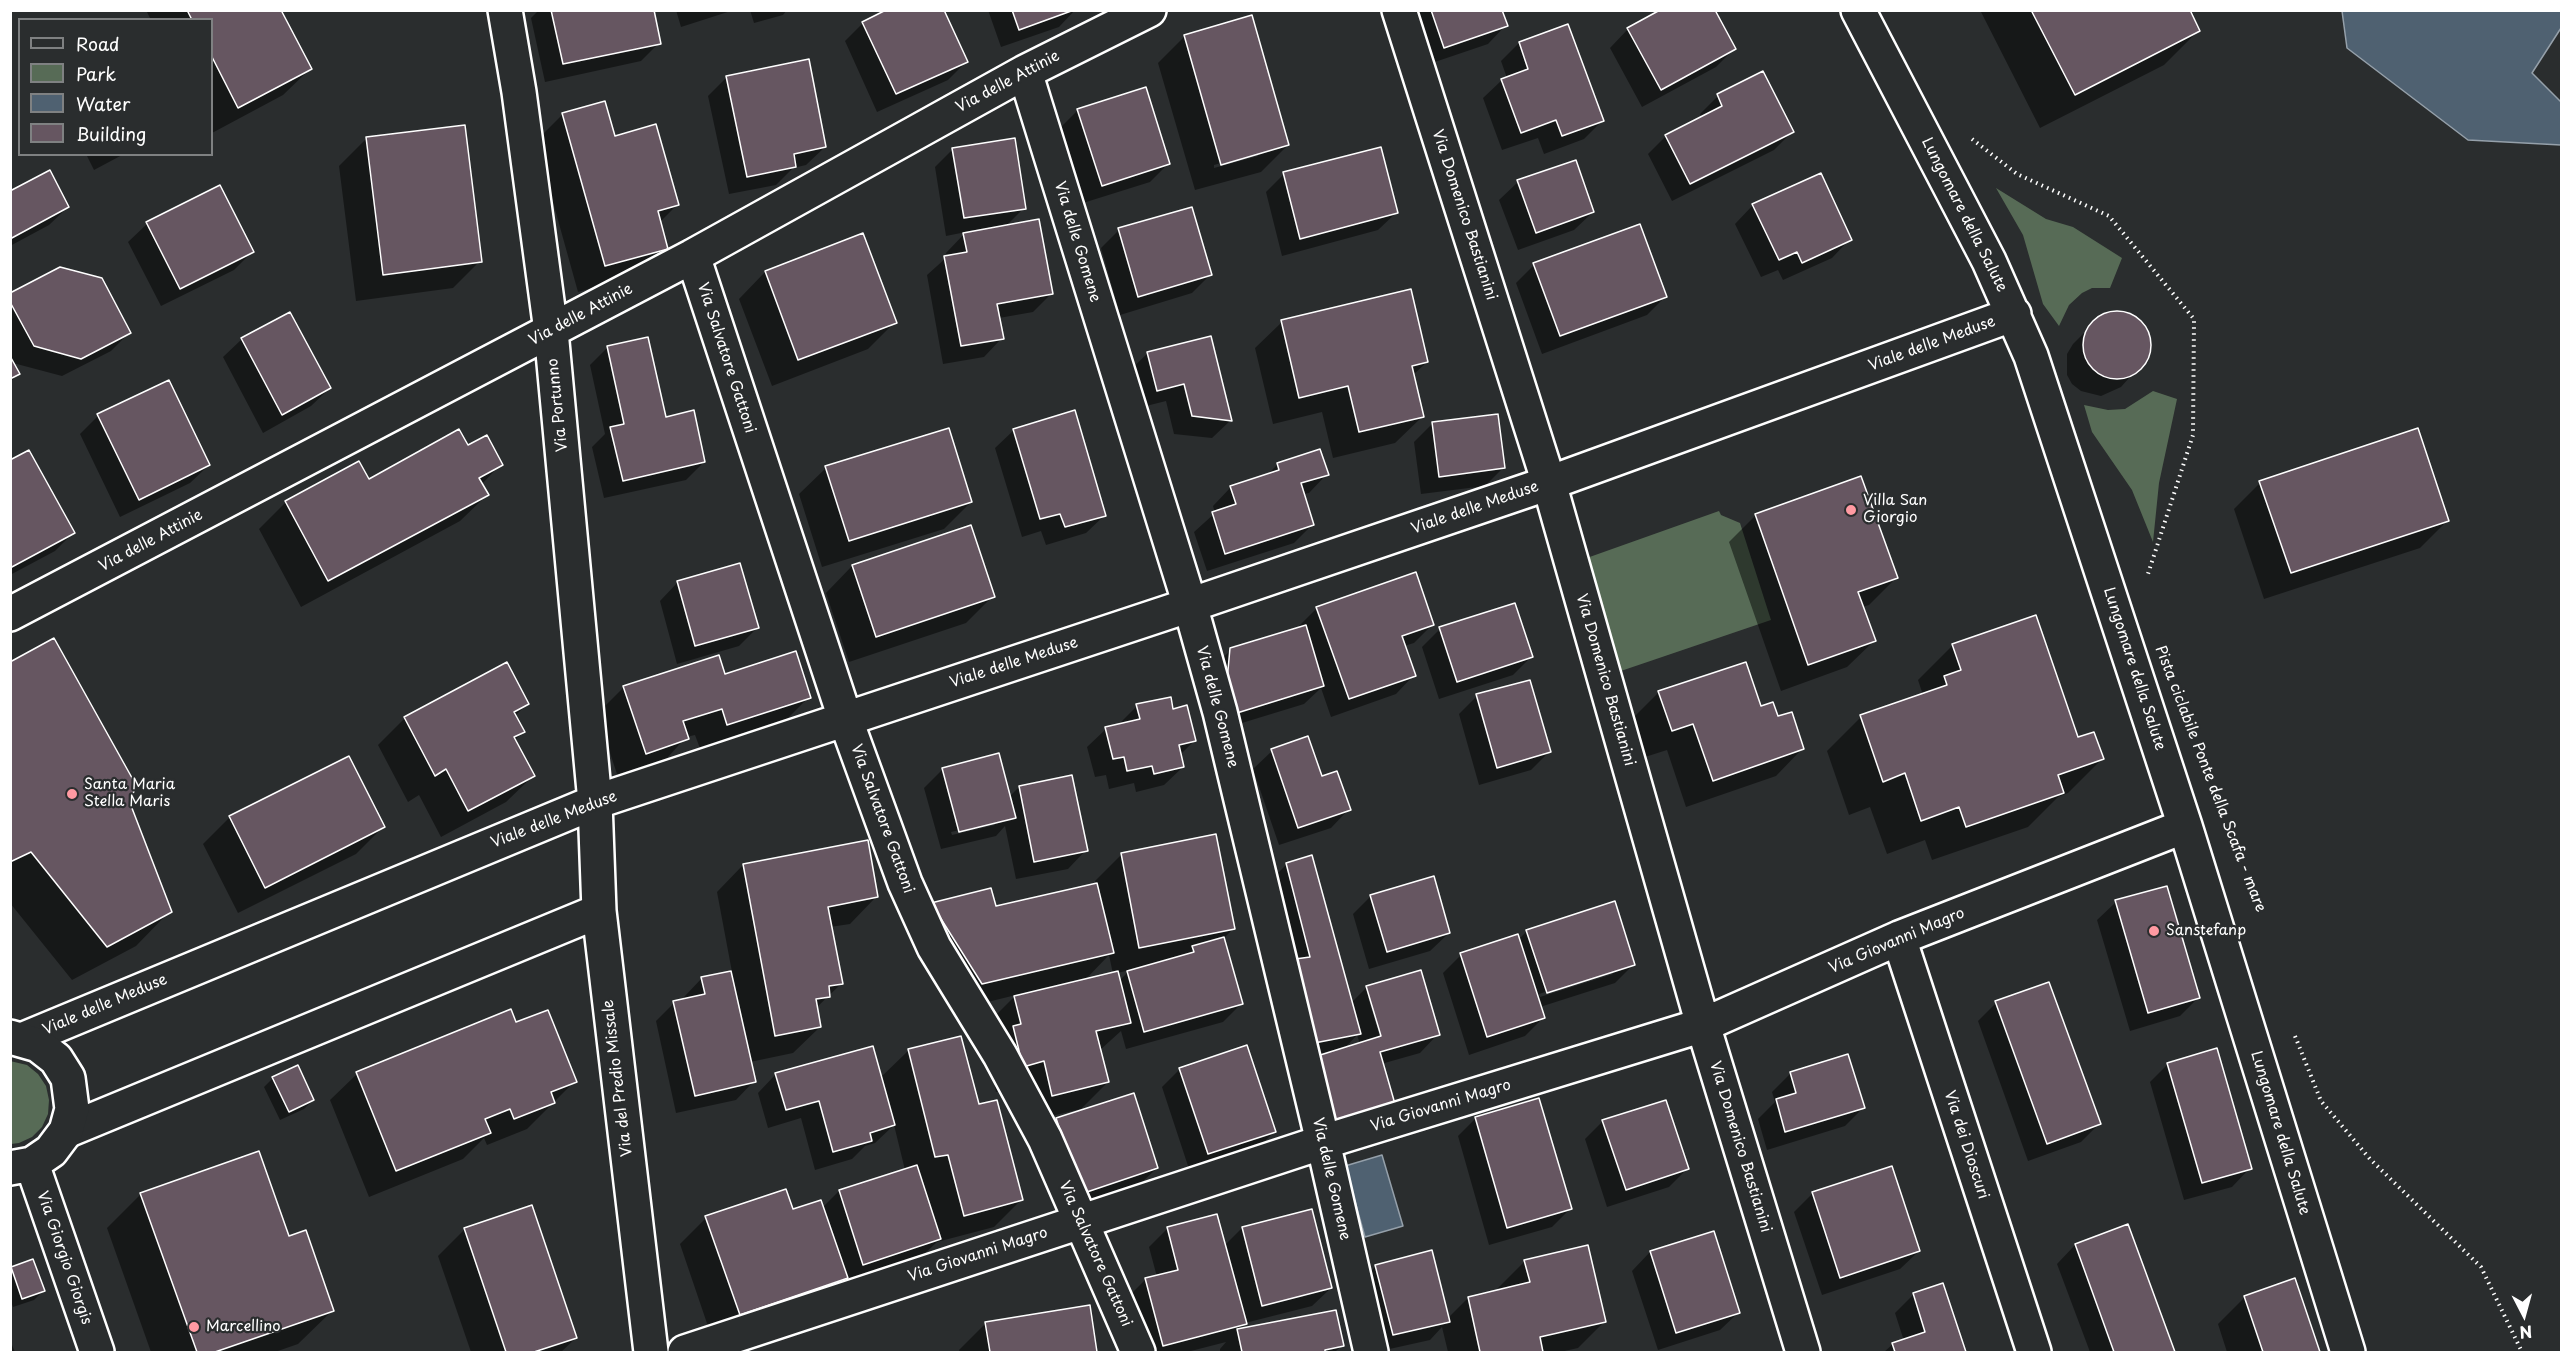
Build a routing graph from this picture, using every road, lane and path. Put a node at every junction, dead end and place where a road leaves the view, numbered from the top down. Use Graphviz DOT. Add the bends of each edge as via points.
graph roads {
  1 [pos="505,10"];
  2 [pos="1149,10"];
  3 [pos="1399,10"];
  4 [pos="1858,10"];
  5 [pos="1024,72"];
  6 [pos="1969,136"];
  7 [pos="693,256"];
  8 [pos="2014,314"];
  9 [pos="551,331"];
  10 [pos="1549,483"];
  11 [pos="2146,580"];
  12 [pos="1190,605"];
  13 [pos="10,614"];
  14 [pos="844,718"];
  15 [pos="595,802"];
  16 [pos="2185,826"];
  17 [pos="599,911"];
  18 [pos="1899,938"];
  19 [pos="1703,1024"];
  20 [pos="2291,1025"];
  21 [pos="17,1038"];
  22 [pos="66,1131"];
  23 [pos="1323,1142"];
  24 [pos="21,1166"];
  25 [pos="1082,1221"];
  26 [pos="97,1353"];
  27 [pos="651,1353"];
  28 [pos="685,1353"];
  29 [pos="1138,1353"];
  30 [pos="1371,1353"];
  31 [pos="1803,1353"];
  32 [pos="2034,1353"];
  33 [pos="2348,1353"];
  34 [pos="2522,1353"];
  1 -- 9 [label="street, Via Portunno"];
  2 -- 5 [label="street, Via delle Attinie"];
  3 -- 10 [label="street, Via Domenico Bastianini"];
  4 -- 8 [label="street, Lungomare della Salute"];
  5 -- 7 [label="street, Via delle Attinie"];
  5 -- 12 [label="street, Via delle Gomene"];
  6 -- 11 [label="path" via="2017,174 2109,216 2194,319 2193,435"];
  7 -- 9 [label="street, Via delle Attinie"];
  7 -- 14 [label="street, Via Salvatore Gattoni"];
  8 -- 10 [label="street, Viale delle Meduse"];
  8 -- 16 [label="street, Lungomare della Salute"];
  9 -- 13 [label="street, Via delle Attinie"];
  9 -- 15 [label="street, Via Portunno"];
  10 -- 12 [label="street, Viale delle Meduse"];
  10 -- 19 [label="street, Via Domenico Bastianini"];
  12 -- 14 [label="street, Viale delle Meduse"];
  12 -- 23 [label="street, Via delle Gomene" via="1220,712"];
  14 -- 15 [label="street, Viale delle Meduse"];
  14 -- 25 [label="street, Via Salvatore Gattoni" via="915,906 944,964 1021,1092"];
  15 -- 17 [label="street, Via del Predio Missale"];
  15 -- 21 [label="street, Viale delle Meduse"];
  16 -- 18 [label="street, Via Giovanni Magro"];
  16 -- 33 [label="street, Lungomare della Salute"];
  17 -- 22 [label="street"];
  17 -- 27 [label="street, Via del Predio Missale"];
  18 -- 19 [label="street, Via Giovanni Magro"];
  18 -- 32 [label="street, Via dei Dioscuri"];
  19 -- 23 [label="street, Via Giovanni Magro"];
  19 -- 31 [label="street, Via Domenico Bastianini"];
  20 -- 34 [label="path" via="2321,1101 2370,1159 2481,1267"];
  21 -- 22 [label="street" via="48,1052 68,1078 72,1109"];
  22 -- 24 [label="street" via="51,1151"];
  23 -- 25 [label="street, Via Giovanni Magro"];
  23 -- 30 [label="street, Via delle Gomene"];
  24 -- 26 [label="street, Via Giorgio Giorgis"];
  25 -- 28 [label="street, Via Giovanni Magro"];
  25 -- 29 [label="street, Via Salvatore Gattoni"];
}
